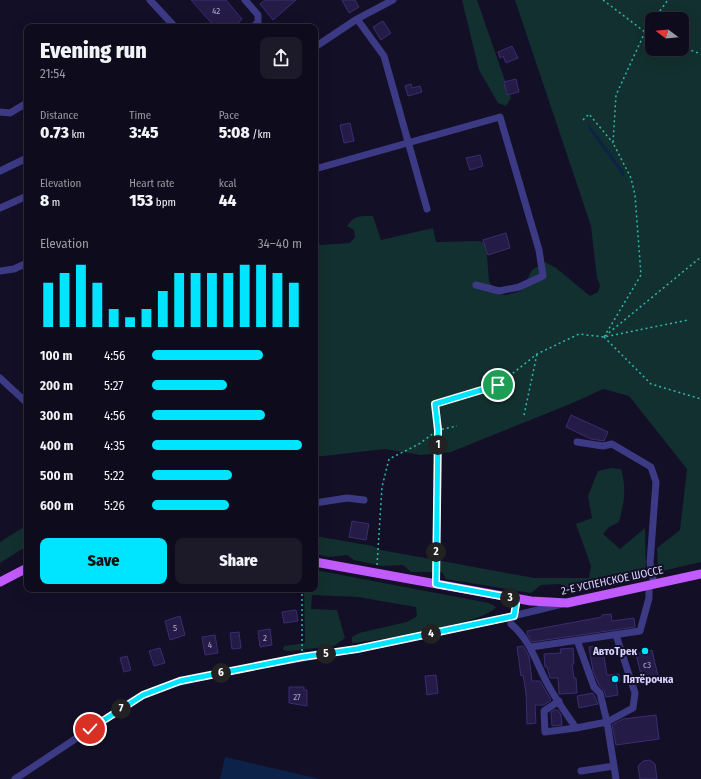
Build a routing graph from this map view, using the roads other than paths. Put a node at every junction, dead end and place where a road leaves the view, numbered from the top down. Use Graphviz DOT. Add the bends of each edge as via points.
graph roads {
  1 [pos="150,0"];
  2 [pos="245,0"];
  3 [pos="393,0"];
  4 [pos="357,19"];
  5 [pos="172,24"];
  6 [pos="256,24"];
  7 [pos="318,45"];
  8 [pos="24,105"];
  9 [pos="0,112"];
  10 [pos="408,143"];
  11 [pos="24,159"];
  12 [pos="318,168"];
  13 [pos="0,171"];
  14 [pos="24,197"];
  15 [pos="0,208"];
  16 [pos="427,209"];
  17 [pos="24,264"];
  18 [pos="0,271"];
  19 [pos="476,285"];
  20 [pos="0,378"];
  21 [pos="24,400"];
  22 [pos="577,442"];
  23 [pos="364,500"];
  24 [pos="318,503"];
  25 [pos="318,563"];
  26 [pos="24,570"];
  27 [pos="701,574"];
  28 [pos="0,582"];
  29 [pos="651,584"];
  30 [pos="507,597"];
  31 [pos="567,604"];
  32 [pos="514,616"];
  33 [pos="511,624"];
  34 [pos="616,635"];
  35 [pos="577,640"];
  36 [pos="531,648"];
  37 [pos="558,701"];
  38 [pos="608,722"];
  39 [pos="576,728"];
  40 [pos="614,766"];
  41 [pos="581,771"];
  42 [pos="15,779"];
  43 [pos="616,779"];
  1 -- 5 [label="street"];
  2 -- 6 [label="street" via="258,15"];
  3 -- 4 [label="street"];
  4 -- 7 [label="street"];
  4 -- 10 [label="street" via="384,56"];
  8 -- 9 [label="street" via="10,113"];
  10 -- 12 [label="street"];
  10 -- 16 [label="street"];
  10 -- 19 [label="street" via="500,117 539,250 543,276 519,287 499,291"];
  11 -- 13 [label="street"];
  14 -- 15 [label="street"];
  17 -- 18 [label="street"];
  20 -- 21 [label="street"];
  22 -- 29 [label="street" via="603,446 612,444 651,467 656,482 650,563"];
  23 -- 24 [label="street" via="347,498"];
  25 -- 30 [label="main road, 2-Е УСПЕНСКОЕ ШОССЕ"];
  26 -- 28 [label="main road"];
  27 -- 29 [label="main road, 2-Е УСПЕНСКОЕ ШОССЕ"];
  29 -- 31 [label="main road, 2-Е УСПЕНСКОЕ ШОССЕ"];
  29 -- 34 [label="street" via="640,631"];
  30 -- 31 [label="main road, 2-Е УСПЕНСКОЕ ШОССЕ"];
  30 -- 32 [label="street" via="516,604"];
  31 -- 32 [label="street"];
  32 -- 42 [label="street" via="357,649 180,681 150,691 134,700"];
  33 -- 36 [label="street" via="522,633"];
  34 -- 35 [label="street"];
  34 -- 38 [label="street" via="635,693 633,708"];
  35 -- 36 [label="street"];
  35 -- 38 [label="street" via="594,687 600,693"];
  36 -- 37 [label="street" via="546,682"];
  37 -- 39 [label="street"];
  37 -- 39 [label="street" via="544,711 545,732"];
  38 -- 39 [label="street"];
  38 -- 40 [label="street"];
  40 -- 41 [label="street"];
  40 -- 43 [label="street"];
}
